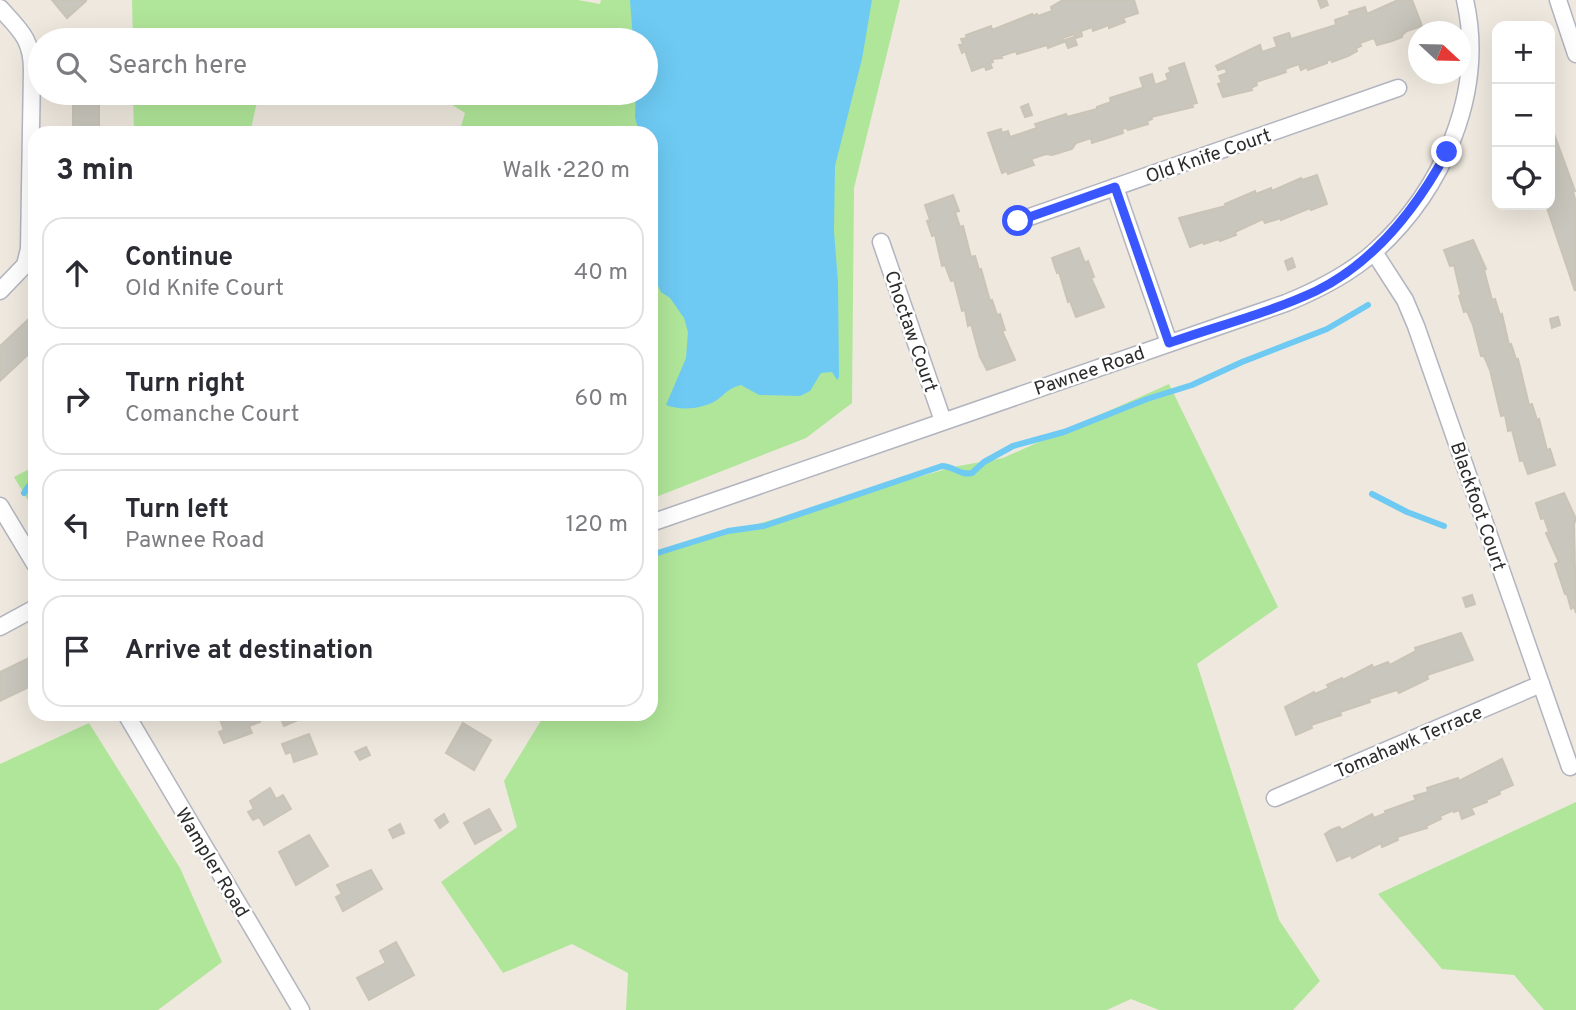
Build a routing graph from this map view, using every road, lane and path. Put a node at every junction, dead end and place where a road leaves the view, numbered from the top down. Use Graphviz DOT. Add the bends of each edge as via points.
graph roads {
  1 [pos="1465,0"];
  2 [pos="1558,0"];
  3 [pos="0,8"];
  4 [pos="28,40"];
  5 [pos="1576,54"];
  6 [pos="1398,88"];
  7 [pos="31,105"];
  8 [pos="31,126"];
  9 [pos="1115,187"];
  10 [pos="1018,221"];
  11 [pos="881,242"];
  12 [pos="1374,252"];
  13 [pos="28,253"];
  14 [pos="0,291"];
  15 [pos="1169,343"];
  16 [pos="943,421"];
  17 [pos="0,506"];
  18 [pos="658,521"];
  19 [pos="28,552"];
  20 [pos="28,612"];
  21 [pos="0,627"];
  22 [pos="1541,684"];
  23 [pos="129,721"];
  24 [pos="1570,768"];
  25 [pos="1275,798"];
  26 [pos="302,1010"];
  1 -- 12 [label="street, Pawnee Road" via="1470,70 1457,126 1427,188"];
  2 -- 5 [label="street"];
  3 -- 4 [label="street"];
  6 -- 9 [label="street, Old Knife Court"];
  7 -- 8 [label="street"];
  9 -- 10 [label="street, Old Knife Court"];
  9 -- 15 [label="street"];
  11 -- 16 [label="street, Choctaw Court"];
  12 -- 15 [label="street, Pawnee Road" via="1317,290"];
  12 -- 22 [label="street, Blackfoot Court" via="1416,326"];
  13 -- 14 [label="street" via="25,265"];
  15 -- 16 [label="street, Pawnee Road"];
  16 -- 18 [label="street, Pawnee Road"];
  17 -- 19 [label="street"];
  20 -- 21 [label="street"];
  22 -- 24 [label="street, Blackfoot Court"];
  22 -- 25 [label="street, Tomahawk Terrace"];
  23 -- 26 [label="street, Wampler Road"];
}
